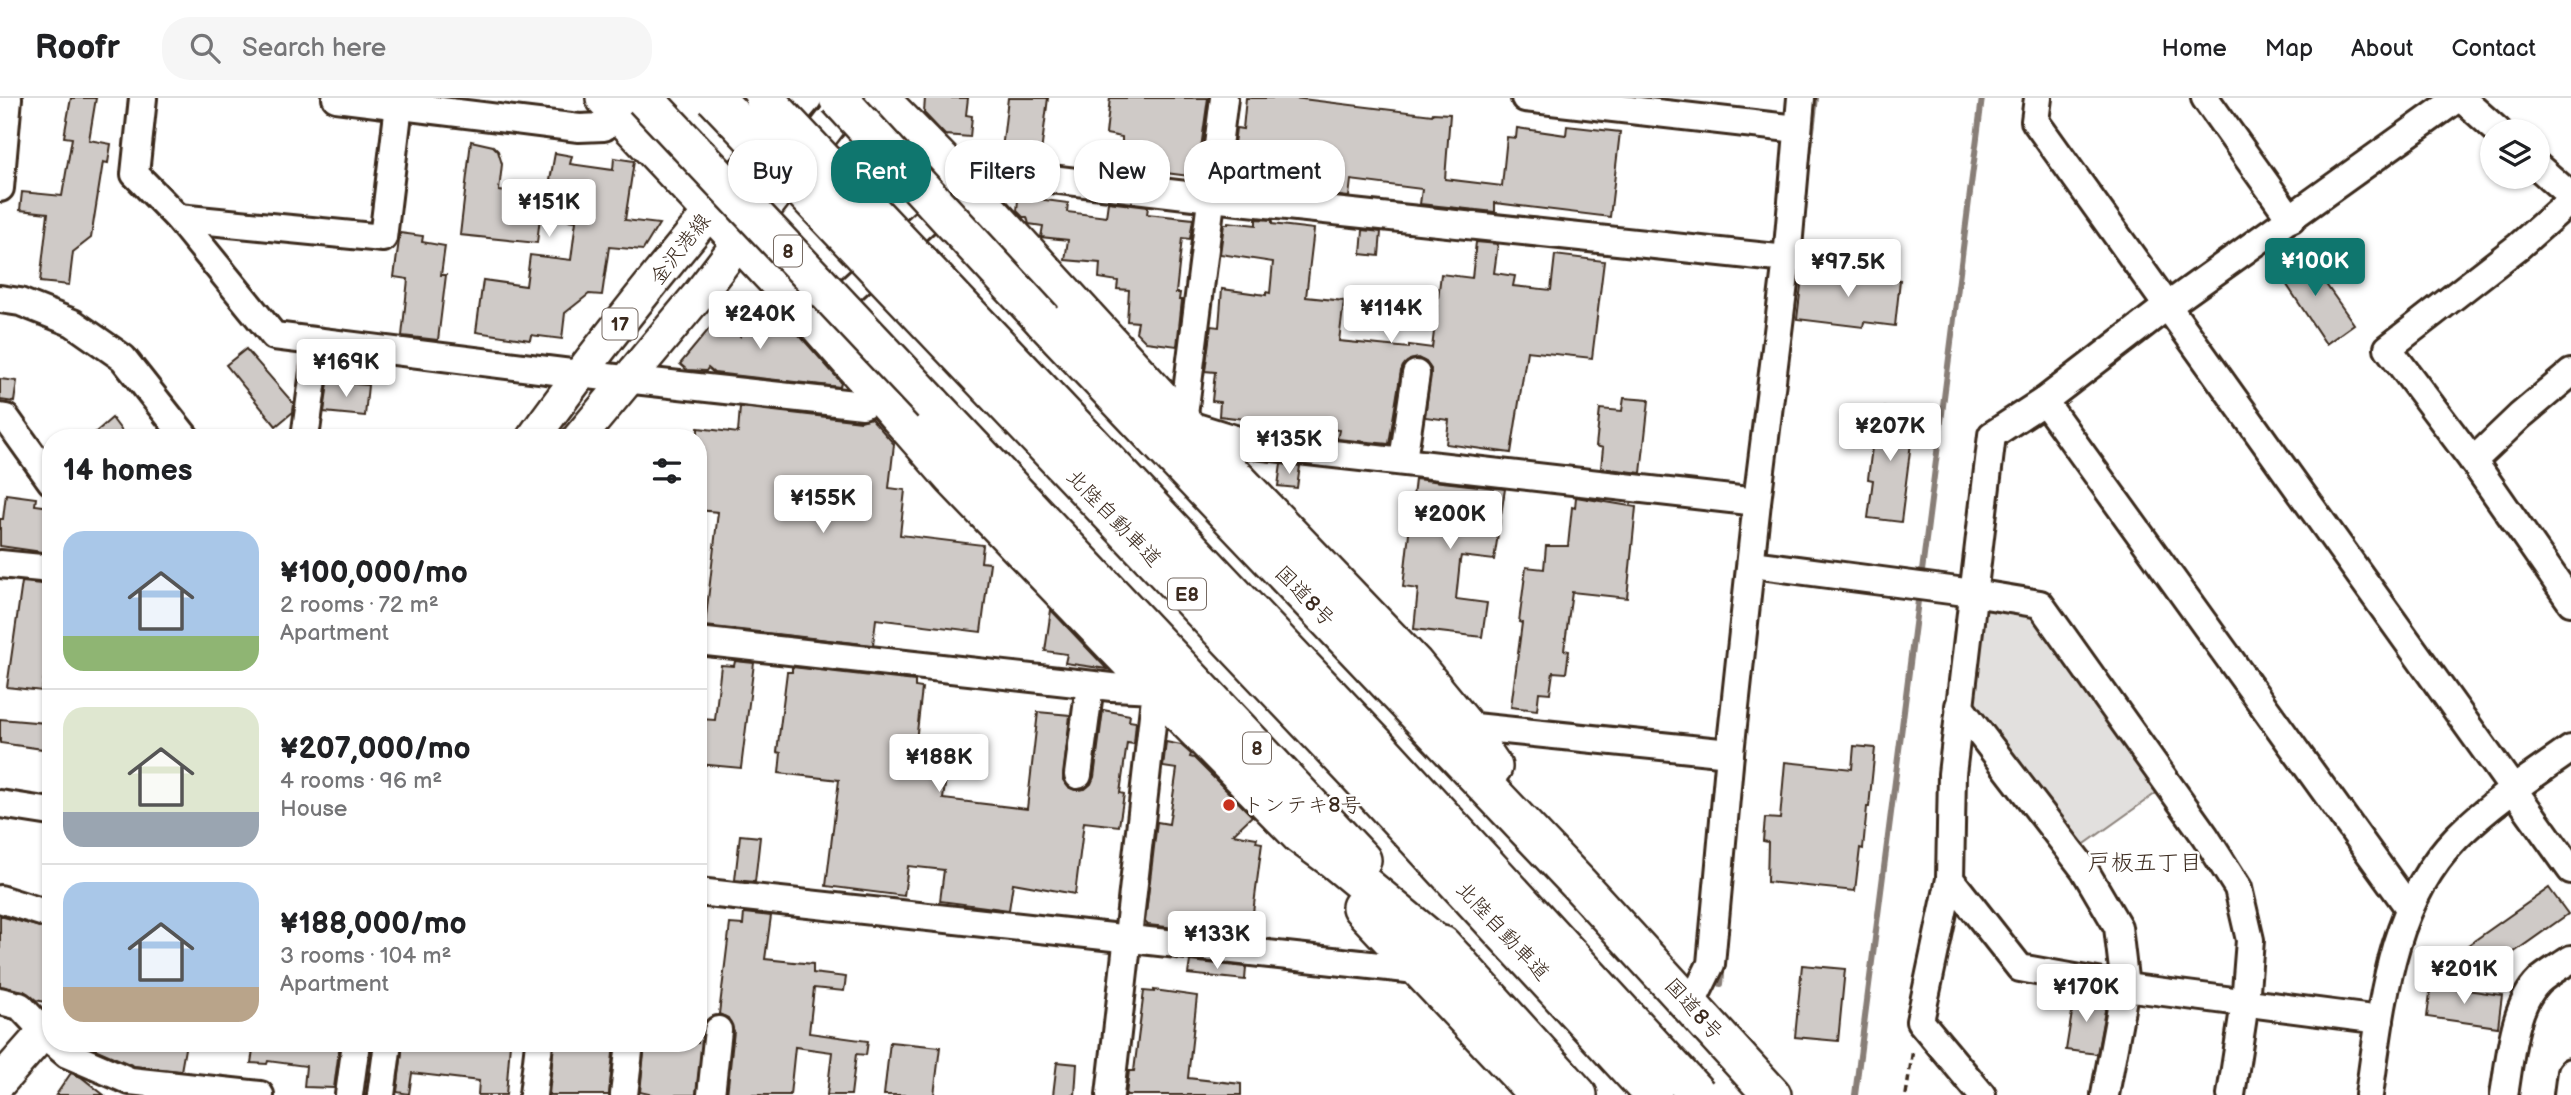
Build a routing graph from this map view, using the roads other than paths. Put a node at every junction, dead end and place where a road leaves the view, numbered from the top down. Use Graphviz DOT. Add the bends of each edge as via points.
graph roads {
  1 [pos="8,98"];
  2 [pos="143,98"];
  3 [pos="336,98"];
  4 [pos="715,98"];
  5 [pos="764,98"];
  6 [pos="805,98"];
  7 [pos="838,98"];
  8 [pos="850,98"];
  9 [pos="879,98"];
  10 [pos="1224,98"];
  11 [pos="1525,98"];
  12 [pos="1801,98"];
  13 [pos="2205,98"];
  14 [pos="2460,98"];
  15 [pos="623,103"];
  16 [pos="399,104"];
  17 [pos="2037,109"];
  18 [pos="2484,119"];
  19 [pos="1798,128"];
  20 [pos="1219,140"];
  21 [pos="2,149"];
  22 [pos="945,165"];
  23 [pos="2550,178"];
  24 [pos="1060,180"];
  25 [pos="0,188"];
  26 [pos="1184,195"];
  27 [pos="2571,198"];
  28 [pos="945,203"];
  29 [pos="981,203"];
  30 [pos="1210,203"];
  31 [pos="1258,203"];
  32 [pos="709,211"];
  33 [pos="178,218"];
  34 [pos="2291,219"];
  35 [pos="740,242"];
  36 [pos="1787,259"];
  37 [pos="0,299"];
  38 [pos="2166,307"];
  39 [pos="816,322"];
  40 [pos="318,342"];
  41 [pos="2571,373"];
  42 [pos="579,374"];
  43 [pos="1416,374"];
  44 [pos="628,379"];
  45 [pos="879,395"];
  46 [pos="2044,401"];
  47 [pos="0,417"];
  48 [pos="1183,424"];
  49 [pos="179,429"];
  50 [pos="307,429"];
  51 [pos="539,429"];
  52 [pos="586,429"];
  53 [pos="1403,460"];
  54 [pos="2473,461"];
  55 [pos="42,468"];
  56 [pos="1758,502"];
  57 [pos="0,564"];
  58 [pos="1752,564"];
  59 [pos="42,568"];
  60 [pos="2562,568"];
  61 [pos="1962,591"];
  62 [pos="2571,602"];
  63 [pos="707,642"];
  64 [pos="1090,685"];
  65 [pos="1156,690"];
  66 [pos="1959,706"];
  67 [pos="1465,726"];
  68 [pos="2571,749"];
  69 [pos="1730,753"];
  70 [pos="1078,775"];
  71 [pos="2514,789"];
  72 [pos="0,804"];
  73 [pos="42,811"];
  74 [pos="1522,824"];
  75 [pos="1300,835"];
  76 [pos="2571,870"];
  77 [pos="1950,879"];
  78 [pos="707,893"];
  79 [pos="0,899"];
  80 [pos="2409,908"];
  81 [pos="42,912"];
  82 [pos="1128,938"];
  83 [pos="2571,959"];
  84 [pos="1458,962"];
  85 [pos="1414,963"];
  86 [pos="2125,987"];
  87 [pos="0,1001"];
  88 [pos="2245,1003"];
  89 [pos="1692,1005"];
  90 [pos="2380,1020"];
  91 [pos="42,1028"];
  92 [pos="718,1030"];
  93 [pos="42,1046"];
  94 [pos="42,1052"];
  95 [pos="65,1052"];
  96 [pos="355,1052"];
  97 [pos="387,1052"];
  98 [pos="538,1052"];
  99 [pos="629,1052"];
  100 [pos="2571,1072"];
  101 [pos="0,1082"];
  102 [pos="0,1087"];
  103 [pos="10,1095"];
  104 [pos="260,1095"];
  105 [pos="349,1095"];
  106 [pos="382,1095"];
  107 [pos="533,1095"];
  108 [pos="624,1095"];
  109 [pos="711,1095"];
  110 [pos="1110,1095"];
  111 [pos="1538,1095"];
  112 [pos="1578,1095"];
  113 [pos="1653,1095"];
  114 [pos="1698,1095"];
  115 [pos="1772,1095"];
  116 [pos="1982,1095"];
  117 [pos="2105,1095"];
  118 [pos="2231,1095"];
  119 [pos="2369,1095"];
  120 [pos="2504,1095"];
  121 [pos="2568,1095"];
  1 -- 21 [label="street"];
  2 -- 33 [label="street" via="135,174"];
  3 -- 16 [label="street"];
  4 -- 113 [label="highway, 北陸自動車道 / E8, bridge" via="1355,772"];
  5 -- 114 [label="highway, 北陸自動車道 / E8, bridge" via="1372,740"];
  6 -- 32 [label="main road, 金沢港線 / 17"];
  7 -- 74 [label="highway, 国道8号, bridge"];
  8 -- 35 [label="main road, 金沢港線 / 17"];
  9 -- 22 [label="highway"];
  10 -- 20 [label="street"];
  11 -- 19 [label="street"];
  12 -- 19 [label="street"];
  13 -- 34 [label="street"];
  14 -- 18 [label="street"];
  14 -- 34 [label="street"];
  15 -- 16 [label="street" via="604,127 579,128"];
  15 -- 32 [label="highway"];
  15 -- 84 [label="highway, 8, bridge" via="932,404"];
  16 -- 33 [label="street" via="383,238"];
  17 -- 38 [label="street"];
  19 -- 36 [label="street"];
  21 -- 25 [label="street"];
  23 -- 27 [label="street"];
  24 -- 26 [label="street"];
  27 -- 54 [label="street" via="2519,246 2388,348"];
  28 -- 39 [label="street"];
  29 -- 48 [label="highway"];
  30 -- 48 [label="street"];
  31 -- 36 [label="street"];
  32 -- 35 [label="highway"];
  32 -- 42 [label="main road, 金沢港線 / 17"];
  33 -- 40 [label="street" via="274,336"];
  34 -- 38 [label="street"];
  35 -- 39 [label="highway"];
  35 -- 44 [label="main road, 金沢港線 / 17"];
  36 -- 56 [label="street"];
  37 -- 49 [label="street" via="73,323 123,358"];
  38 -- 46 [label="street"];
  38 -- 71 [label="street"];
  39 -- 45 [label="highway"];
  40 -- 42 [label="street"];
  40 -- 50 [label="street"];
  41 -- 54 [label="street"];
  42 -- 44 [label="street"];
  42 -- 51 [label="main road, 金沢港線 / 17"];
  43 -- 53 [label="street"];
  44 -- 45 [label="street" via="863,405"];
  44 -- 52 [label="main road, 金沢港線 / 17"];
  45 -- 65 [label="highway"];
  46 -- 61 [label="street" via="1992,435"];
  46 -- 80 [label="street"];
  47 -- 55 [label="street" via="6,418"];
  48 -- 53 [label="street" via="1254,444"];
  48 -- 67 [label="highway" via="1414,664"];
  53 -- 56 [label="street"];
  54 -- 60 [label="street"];
  56 -- 58 [label="street"];
  57 -- 59 [label="street"];
  58 -- 61 [label="street"];
  58 -- 69 [label="street"];
  60 -- 62 [label="street"];
  61 -- 66 [label="street"];
  61 -- 88 [label="street" via="2040,604 2205,836 2238,888 2250,940"];
  63 -- 64 [label="street"];
  64 -- 65 [label="street"];
  64 -- 70 [label="street"];
  65 -- 75 [label="highway"];
  65 -- 82 [label="street"];
  66 -- 77 [label="street"];
  66 -- 86 [label="street" via="2084,869 2118,927"];
  67 -- 69 [label="street"];
  67 -- 74 [label="highway" via="1491,762"];
  68 -- 71 [label="street"];
  69 -- 89 [label="street" via="1711,964"];
  71 -- 76 [label="street"];
  71 -- 80 [label="street" via="2457,838 2431,868"];
  72 -- 73 [label="street"];
  74 -- 89 [label="highway, 国道8号"];
  75 -- 84 [label="highway"];
  75 -- 85 [label="highway" via="1321,866"];
  77 -- 86 [label="street" via="2020,968"];
  77 -- 116 [label="street" via="1920,1021"];
  78 -- 82 [label="street"];
  79 -- 81 [label="street"];
  80 -- 90 [label="street" via="2397,940"];
  82 -- 85 [label="street" via="1406,969"];
  82 -- 110 [label="street"];
  83 -- 120 [label="street" via="2538,982 2524,1006"];
  84 -- 112 [label="highway, 8"];
  85 -- 111 [label="highway"];
  86 -- 88 [label="street"];
  86 -- 117 [label="street"];
  87 -- 91 [label="street" via="20,1006"];
  88 -- 90 [label="street"];
  88 -- 118 [label="street"];
  89 -- 115 [label="highway, 国道8号"];
  90 -- 119 [label="street"];
  92 -- 109 [label="street"];
  93 -- 101 [label="main road"];
  94 -- 103 [label="main road"];
  95 -- 104 [label="street" via="130,1081"];
  96 -- 105 [label="street"];
  97 -- 106 [label="street"];
  98 -- 107 [label="street"];
  99 -- 108 [label="street"];
  100 -- 121 [label="street"];
  102 -- 103 [label="street"];
}
